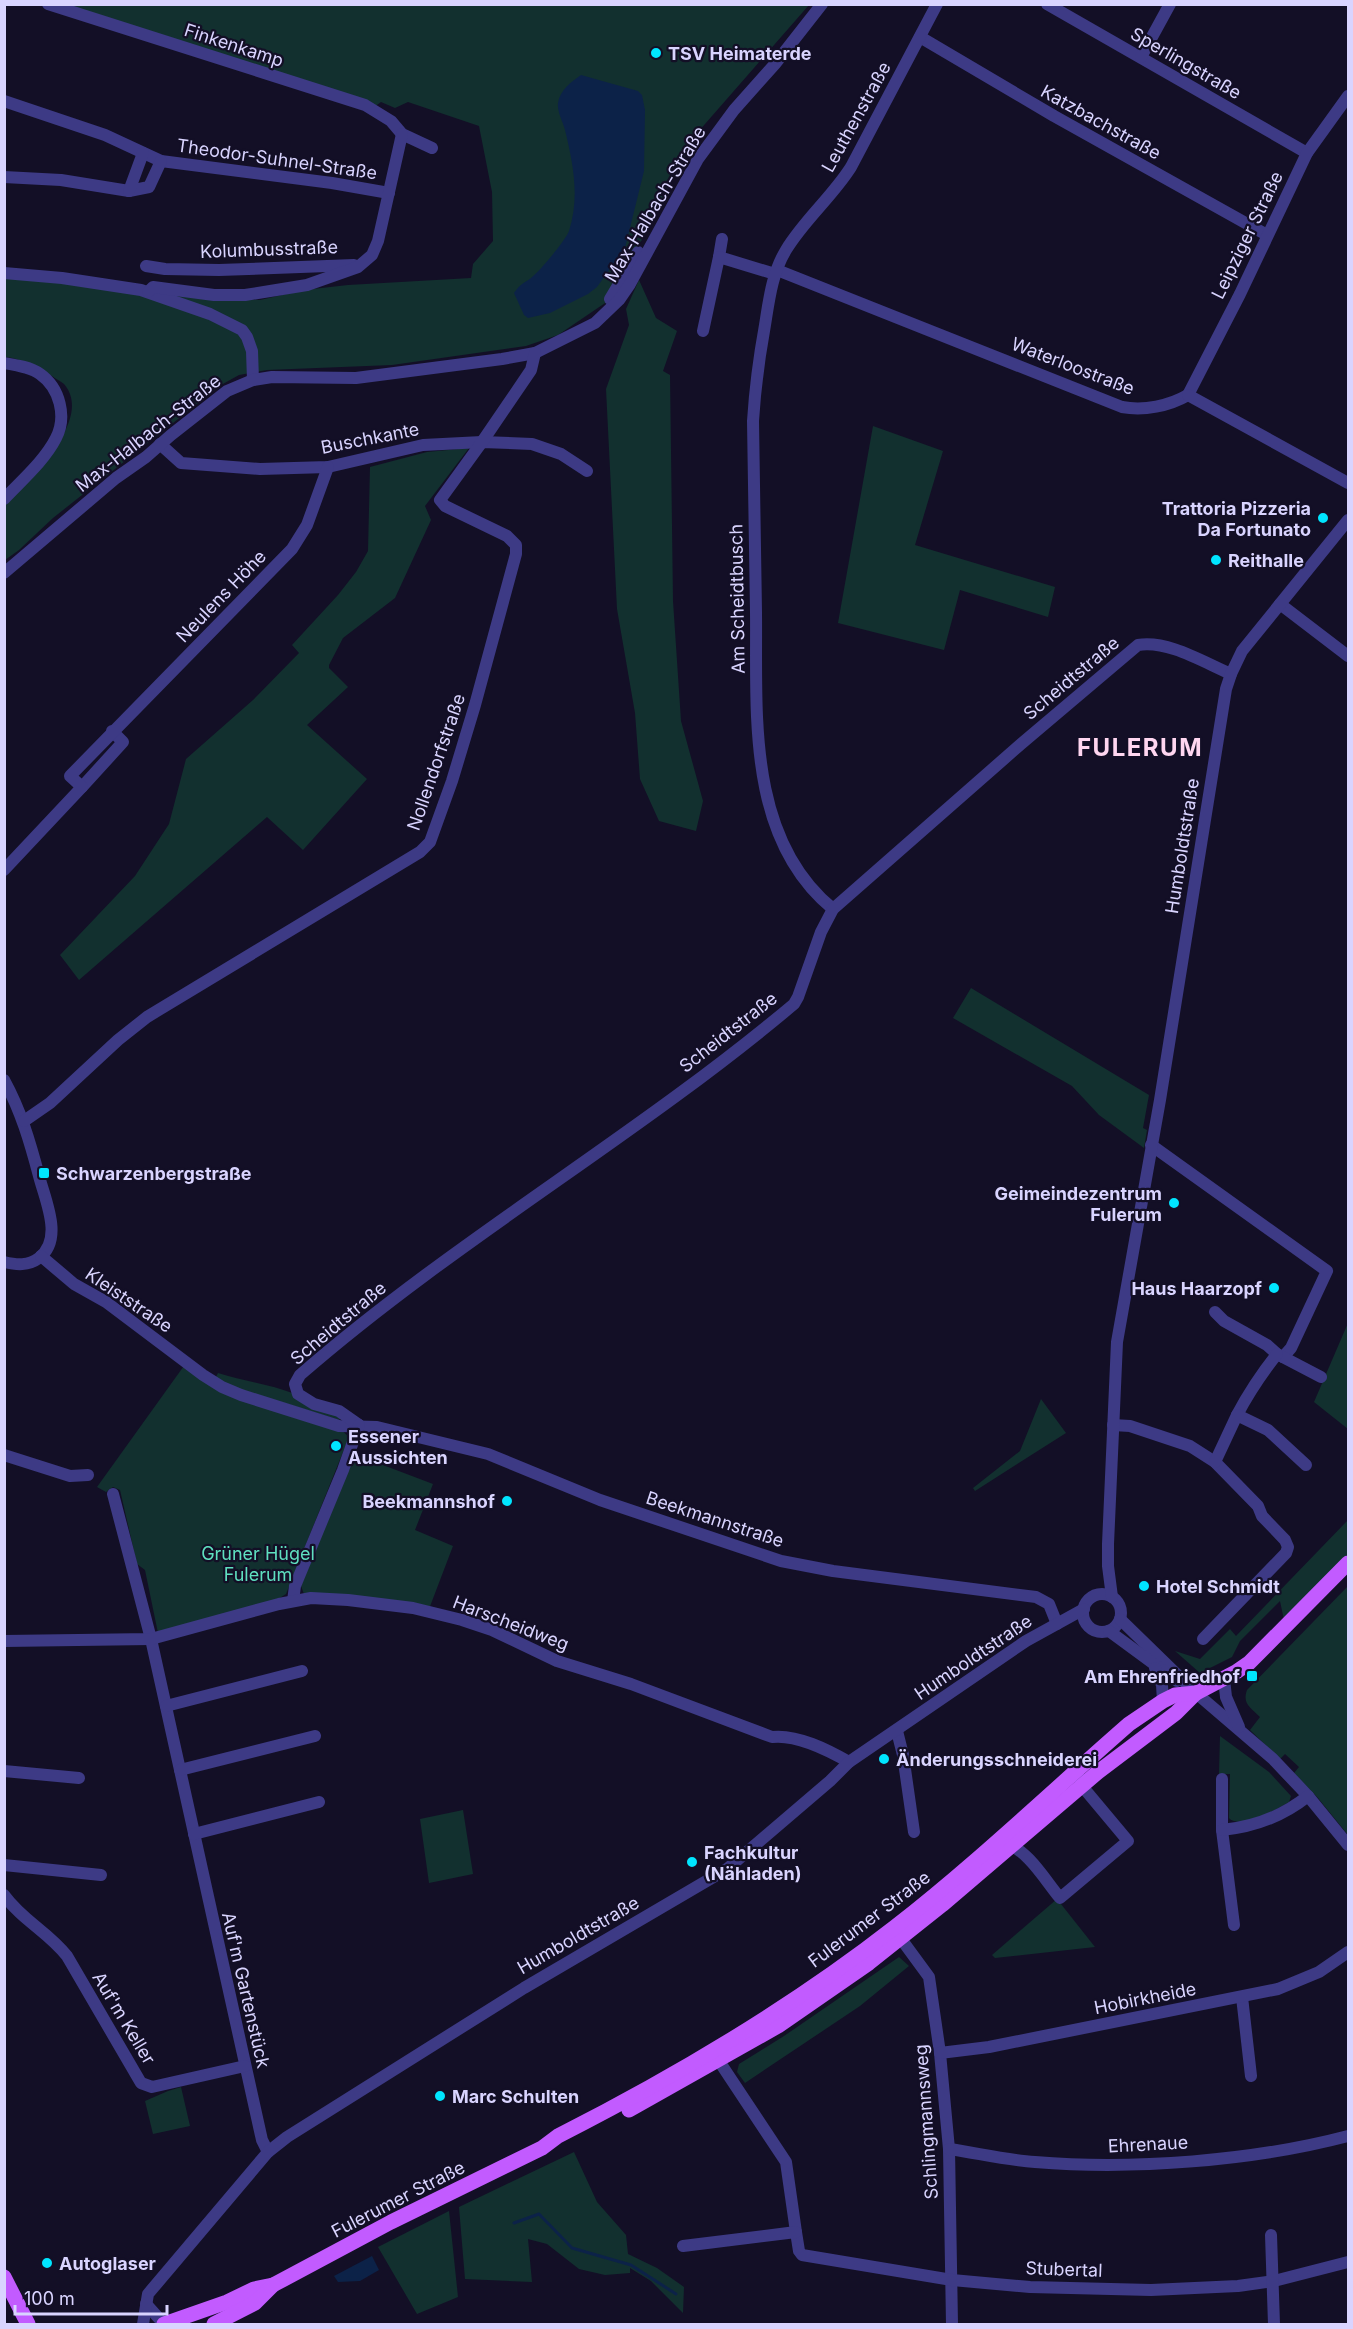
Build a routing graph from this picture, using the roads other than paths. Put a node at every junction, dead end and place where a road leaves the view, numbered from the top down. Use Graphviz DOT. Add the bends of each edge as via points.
graph roads {
  1 [pos="48,4"];
  2 [pos="821,4"];
  3 [pos="937,4"];
  4 [pos="1047,4"];
  5 [pos="1170,4"];
  6 [pos="920,37"];
  7 [pos="1141,57"];
  8 [pos="1348,96"];
  9 [pos="4,101"];
  10 [pos="402,134"];
  11 [pos="432,148"];
  12 [pos="143,153"];
  13 [pos="1307,153"];
  14 [pos="161,161"];
  15 [pos="4,177"];
  16 [pos="129,191"];
  17 [pos="389,193"];
  18 [pos="1266,236"];
  19 [pos="722,239"];
  20 [pos="718,257"];
  21 [pos="146,266"];
  22 [pos="358,267"];
  23 [pos="776,272"];
  24 [pos="4,273"];
  25 [pos="145,291"];
  26 [pos="703,331"];
  27 [pos="535,353"];
  28 [pos="4,363"];
  29 [pos="253,380"];
  30 [pos="1188,395"];
  31 [pos="482,442"];
  32 [pos="160,444"];
  33 [pos="328,467"];
  34 [pos="587,471"];
  35 [pos="1348,483"];
  36 [pos="4,499"];
  37 [pos="1348,520"];
  38 [pos="4,573"];
  39 [pos="1280,604"];
  40 [pos="1348,656"];
  41 [pos="1231,674"];
  42 [pos="4,870"];
  43 [pos="833,909"];
  44 [pos="4,1080"];
  45 [pos="24,1121"];
  46 [pos="1151,1145"];
  47 [pos="42,1256"];
  48 [pos="6,1262"];
  49 [pos="1215,1312"];
  50 [pos="1280,1355"];
  51 [pos="199,1371"];
  52 [pos="1321,1377"];
  53 [pos="1237,1415"];
  54 [pos="358,1425"];
  55 [pos="1113,1425"];
  56 [pos="4,1455"];
  57 [pos="1215,1462"];
  58 [pos="1306,1465"];
  59 [pos="88,1475"];
  60 [pos="114,1494"];
  61 [pos="1348,1563"];
  62 [pos="1108,1566"];
  63 [pos="1097,1594"];
  64 [pos="1112,1597"];
  65 [pos="293,1601"];
  66 [pos="1084,1615"];
  67 [pos="1120,1619"];
  68 [pos="1057,1624"];
  69 [pos="1109,1630"];
  70 [pos="1203,1639"];
  71 [pos="151,1640"];
  72 [pos="4,1641"];
  73 [pos="1153,1664"];
  74 [pos="302,1671"];
  75 [pos="1224,1679"];
  76 [pos="1196,1693"];
  77 [pos="1163,1701"];
  78 [pos="166,1706"];
  79 [pos="897,1731"];
  80 [pos="1240,1731"];
  81 [pos="315,1736"];
  82 [pos="849,1762"];
  83 [pos="1078,1768"];
  84 [pos="180,1770"];
  85 [pos="4,1771"];
  86 [pos="79,1778"];
  87 [pos="1222,1779"];
  88 [pos="1082,1786"];
  89 [pos="1308,1796"];
  90 [pos="319,1802"];
  91 [pos="1222,1830"];
  92 [pos="914,1832"];
  93 [pos="194,1834"];
  94 [pos="998,1840"];
  95 [pos="1013,1845"];
  96 [pos="1348,1845"];
  97 [pos="4,1864"];
  98 [pos="101,1875"];
  99 [pos="4,1895"];
  100 [pos="1234,1925"];
  101 [pos="897,1933"];
  102 [pos="1348,1952"];
  103 [pos="1242,1997"];
  104 [pos="940,2053"];
  105 [pos="716,2056"];
  106 [pos="245,2066"];
  107 [pos="1251,2076"];
  108 [pos="1348,2136"];
  109 [pos="949,2149"];
  110 [pos="268,2152"];
  111 [pos="796,2232"];
  112 [pos="1271,2235"];
  113 [pos="682,2246"];
  114 [pos="1348,2262"];
  115 [pos="4,2277"];
  116 [pos="952,2280"];
  117 [pos="1274,2281"];
  118 [pos="273,2285"];
  119 [pos="146,2304"];
  120 [pos="203,2318"];
  121 [pos="23,2321"];
  122 [pos="143,2325"];
  123 [pos="164,2325"];
  124 [pos="214,2325"];
  125 [pos="952,2325"];
  126 [pos="1274,2325"];
  1 -- 10 [label="street, Finkenkamp" via="365,105"];
  2 -- 27 [label="street, Max-Halbach-Straße" via="698,159 620,300 595,323"];
  3 -- 6 [label="street, Leuthenstraße"];
  4 -- 7 [label="street, Sperlingstraße"];
  5 -- 7 [label="street"];
  6 -- 18 [label="street, Katzbachstraße"];
  6 -- 23 [label="street, Leuthenstraße" via="851,167 795,236"];
  7 -- 13 [label="street, Sperlingstraße"];
  8 -- 13 [label="street, Leipziger Straße"];
  9 -- 12 [label="street, Theodor-Suhnel-Straße" via="105,135"];
  10 -- 11 [label="street, Finkenkamp"];
  10 -- 17 [label="street"];
  12 -- 14 [label="street, Theodor-Suhnel-Straße"];
  12 -- 16 [label="street"];
  13 -- 18 [label="street, Leipziger Straße"];
  14 -- 16 [label="street, Theodor-Suhnel-Straße" via="149,187"];
  14 -- 17 [label="street, Theodor-Suhnel-Straße"];
  15 -- 16 [label="street" via="79,182"];
  17 -- 22 [label="street" via="372,255"];
  18 -- 30 [label="street, Leipziger Straße"];
  19 -- 20 [label="street"];
  20 -- 23 [label="street, Waterloostraße"];
  20 -- 26 [label="street"];
  21 -- 22 [label="street, Kolumbusstraße" via="219,270 350,264"];
  22 -- 25 [label="street, Kolumbusstraße" via="307,285 260,294 214,295 163,287"];
  23 -- 30 [label="street, Waterloostraße" via="1122,407 1148,408"];
  23 -- 43 [label="street, Am Scheidtbusch" via="756,378 753,422 759,758 771,814 789,854 819,897"];
  24 -- 25 [label="street, Kolumbusstraße"];
  25 -- 29 [label="street, Kolumbusstraße" via="242,330 250,343"];
  27 -- 29 [label="street, Max-Halbach-Straße" via="356,378 291,376"];
  27 -- 31 [label="street, Nollendorfstraße" via="531,370"];
  28 -- 36 [label="street" via="41,374 59,399 61,413 57,437 49,450"];
  29 -- 32 [label="street, Max-Halbach-Straße" via="227,391"];
  30 -- 35 [label="street"];
  31 -- 33 [label="street, Buschkante" via="423,445"];
  31 -- 34 [label="street, Buschkante" via="548,448"];
  31 -- 45 [label="street, Nollendorfstraße" via="440,500 507,536 516,545 516,554 472,715 430,842 420,852 147,1017 50,1103"];
  32 -- 33 [label="street, Buschkante" via="181,463 260,470"];
  32 -- 38 [label="street, Max-Halbach-Straße"];
  33 -- 42 [label="street, Neulens Höhe" via="307,525 292,549 70,776 82,787"];
  37 -- 39 [label="street, Humboldtstraße"];
  39 -- 40 [label="street"];
  39 -- 41 [label="street, Humboldtstraße" via="1242,651"];
  41 -- 43 [label="street, Scheidtstraße" via="1167,647 1138,645"];
  41 -- 46 [label="street, Humboldtstraße"];
  43 -- 54 [label="street, Scheidtstraße" via="794,1004 708,1072 346,1335 300,1376 295,1384 298,1394 314,1404 339,1411"];
  44 -- 45 [label="street"];
  45 -- 47 [label="street" via="52,1230 48,1250"];
  46 -- 50 [label="street" via="1327,1271 1291,1348"];
  46 -- 55 [label="street, Humboldtstraße" via="1117,1342"];
  47 -- 48 [label="street" via="23,1265"];
  47 -- 51 [label="street, Kleiststraße" via="74,1284 106,1302"];
  49 -- 50 [label="street"];
  50 -- 52 [label="street"];
  50 -- 53 [label="street" via="1251,1388"];
  51 -- 54 [label="street, Beekmannstraße" via="241,1395 339,1426"];
  53 -- 57 [label="street"];
  53 -- 58 [label="street" via="1268,1430"];
  54 -- 65 [label="street"];
  54 -- 68 [label="street, Beekmannstraße" via="488,1454 600,1500 781,1561 1036,1597 1049,1604"];
  55 -- 57 [label="street" via="1130,1426 1190,1446"];
  55 -- 62 [label="street, Humboldtstraße"];
  56 -- 59 [label="street" via="70,1476"];
  57 -- 70 [label="street" via="1258,1506 1288,1547"];
  60 -- 71 [label="street, Auf'm Gartenstück"];
  61 -- 75 [label="main road, Fulerumer Straße" via="1249,1663"];
  62 -- 63 [label="street, Humboldtstraße"];
  62 -- 64 [label="street, Humboldtstraße"];
  63 -- 64 [label="street"];
  63 -- 66 [label="street, Humboldtstraße"];
  64 -- 67 [label="street, Humboldtstraße" via="1121,1611"];
  65 -- 71 [label="street, Harscheidweg"];
  65 -- 82 [label="street, Harscheidweg" via="348,1600 450,1616 492,1630 557,1661 772,1737 783,1736 828,1750"];
  66 -- 68 [label="street, Humboldtstraße" via="1073,1624"];
  66 -- 69 [label="street, Humboldtstraße" via="1091,1628"];
  67 -- 69 [label="street"];
  67 -- 76 [label="street"];
  68 -- 79 [label="street, Humboldtstraße"];
  69 -- 73 [label="street"];
  71 -- 72 [label="street, Harscheidweg"];
  71 -- 78 [label="street, Auf'm Gartenstück"];
  73 -- 76 [label="street"];
  73 -- 77 [label="street" via="1162,1685"];
  74 -- 78 [label="street"];
  75 -- 76 [label="main road, Fulerumer Straße"];
  75 -- 80 [label="street" via="1226,1697"];
  76 -- 77 [label="main road, Fulerumer Straße" via="1175,1695"];
  76 -- 80 [label="street"];
  76 -- 88 [label="main road, Fulerumer Straße"];
  77 -- 83 [label="main road, Fulerumer Straße"];
  78 -- 84 [label="street, Auf'm Gartenstück"];
  79 -- 82 [label="street, Humboldtstraße"];
  79 -- 92 [label="street"];
  80 -- 89 [label="street" via="1274,1759"];
  81 -- 84 [label="street"];
  82 -- 110 [label="street, Humboldtstraße" via="727,1869 524,1988"];
  83 -- 88 [label="street"];
  83 -- 94 [label="main road, Fulerumer Straße"];
  84 -- 93 [label="street, Auf'm Gartenstück"];
  85 -- 86 [label="street"];
  87 -- 91 [label="street"];
  88 -- 95 [label="main road, Fulerumer Straße"];
  88 -- 95 [label="street" via="1128,1841 1060,1898"];
  89 -- 91 [label="street" via="1259,1823"];
  89 -- 96 [label="street"];
  90 -- 93 [label="street"];
  91 -- 100 [label="street"];
  93 -- 106 [label="street, Auf'm Gartenstück"];
  94 -- 95 [label="street"];
  94 -- 101 [label="main road, Fulerumer Straße"];
  95 -- 101 [label="main road, Fulerumer Straße"];
  97 -- 98 [label="street"];
  99 -- 106 [label="street, Auf'm Keller" via="17,1912 67,1956 141,2083 152,2087"];
  101 -- 104 [label="street, Schlingmannsweg" via="929,1977"];
  101 -- 105 [label="main road, Fulerumer Straße" via="816,2000"];
  102 -- 103 [label="street, Hobirkheide" via="1302,1980"];
  103 -- 104 [label="street, Hobirkheide" via="989,2047"];
  103 -- 107 [label="street"];
  104 -- 109 [label="street, Schlingmannsweg"];
  105 -- 111 [label="street, Stubertal" via="786,2162"];
  105 -- 118 [label="main road, Fulerumer Straße" via="655,2097 563,2144 542,2148 391,2222"];
  106 -- 110 [label="street, Auf'm Gartenstück" via="261,2140"];
  108 -- 109 [label="street, Ehrenaue" via="1305,2147 1159,2163 1032,2162"];
  109 -- 116 [label="street, Schlingmannsweg"];
  110 -- 119 [label="street, Humboldtstraße" via="148,2294"];
  111 -- 113 [label="street"];
  111 -- 116 [label="street, Stubertal" via="802,2256"];
  112 -- 117 [label="street"];
  114 -- 117 [label="street, Stubertal"];
  115 -- 121 [label="main road"];
  116 -- 117 [label="street, Stubertal" via="1151,2290"];
  116 -- 125 [label="street, Schlingmannsweg"];
  117 -- 126 [label="street"];
  118 -- 120 [label="main road, Fulerumer Straße" via="254,2289"];
  118 -- 124 [label="main road, Fulerumer Straße" via="255,2303"];
  119 -- 122 [label="street, Humboldtstraße"];
  119 -- 123 [label="street"];
  120 -- 123 [label="main road, Fulerumer Straße"];
}
